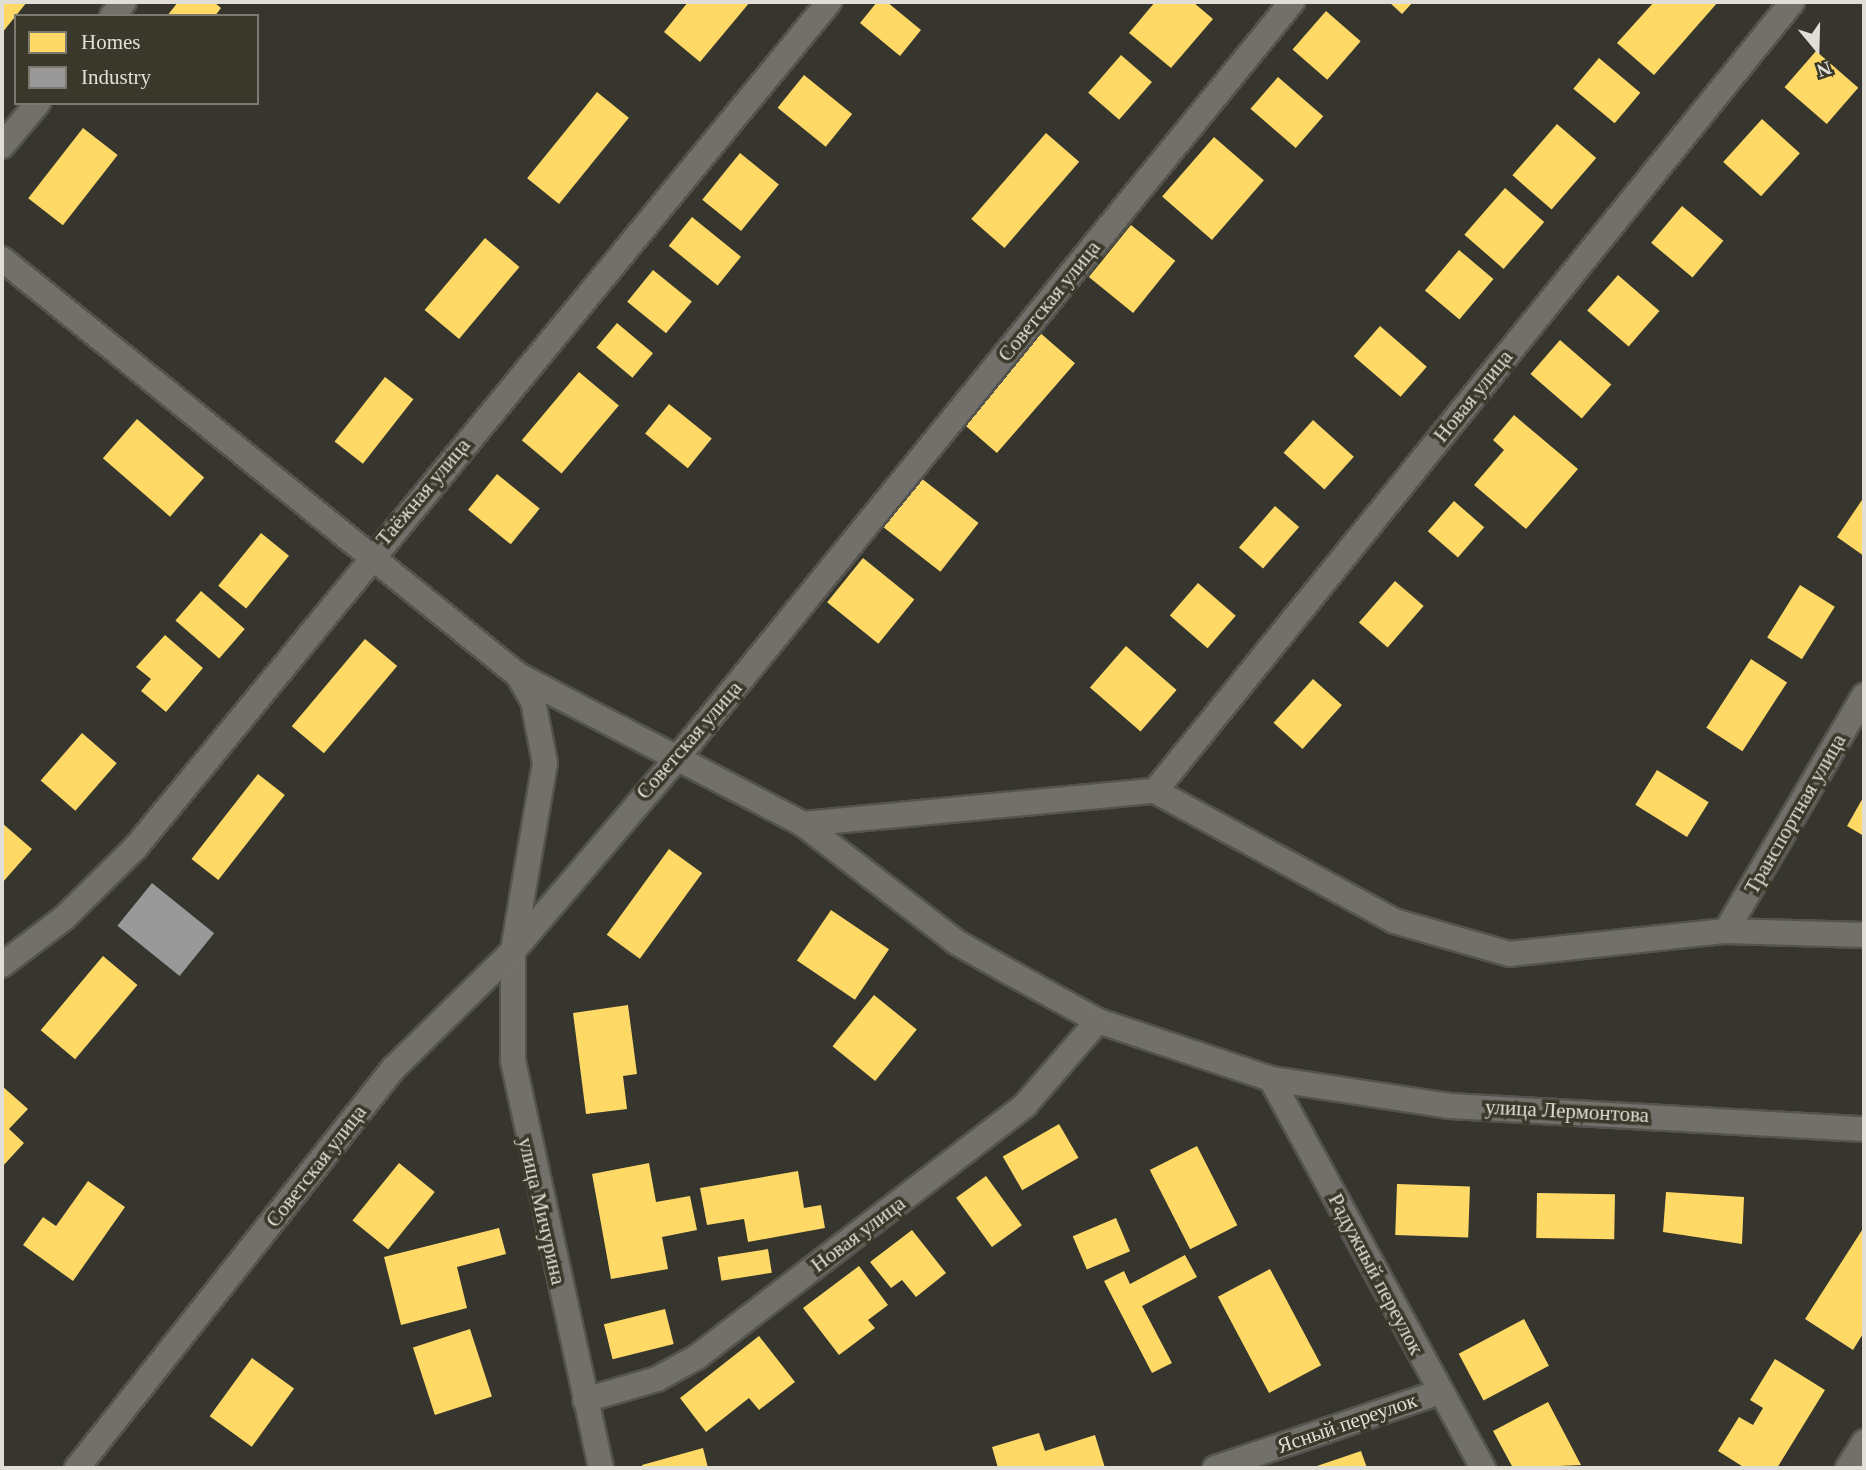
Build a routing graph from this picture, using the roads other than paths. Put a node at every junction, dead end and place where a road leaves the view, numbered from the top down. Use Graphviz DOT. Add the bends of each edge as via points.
graph roads {
  1 [pos="829,2"];
  2 [pos="1292,2"];
  3 [pos="1792,2"];
  4 [pos="36,105"];
  5 [pos="2,146"];
  6 [pos="2,259"];
  7 [pos="368,559"];
  8 [pos="518,675"];
  9 [pos="1864,696"];
  10 [pos="679,756"];
  11 [pos="1155,791"];
  12 [pos="803,824"];
  13 [pos="1726,931"];
  14 [pos="1864,935"];
  15 [pos="513,951"];
  16 [pos="2,965"];
  17 [pos="1098,1021"];
  18 [pos="1271,1079"];
  19 [pos="1864,1129"];
  20 [pos="1440,1392"];
  21 [pos="585,1399"];
  22 [pos="1864,1442"];
  23 [pos="77,1468"];
  24 [pos="601,1468"];
  25 [pos="1215,1468"];
  26 [pos="1483,1468"];
  27 [pos="1848,1468"];
  1 -- 7 [label="street, Таёжная улица"];
  2 -- 10 [label="street, Советская улица"];
  3 -- 11 [label="street, Новая улица"];
  4 -- 5 [label="street"];
  6 -- 7 [label="street"];
  7 -- 8 [label="street"];
  7 -- 16 [label="street, Таёжная улица" via="136,847 64,918"];
  8 -- 10 [label="street, улица Лермонтова"];
  8 -- 15 [label="street, улица Мичурина" via="533,701 545,763"];
  9 -- 13 [label="street, Транспортная улица"];
  10 -- 12 [label="street, улица Лермонтова"];
  10 -- 15 [label="street, Советская улица"];
  11 -- 12 [label="street"];
  11 -- 13 [label="street" via="1394,921 1453,942 1509,954"];
  12 -- 17 [label="street, улица Лермонтова" via="956,942"];
  13 -- 14 [label="street"];
  15 -- 21 [label="street, улица Мичурина" via="509,1011 522,1121"];
  15 -- 23 [label="street, Советская улица" via="393,1069"];
  17 -- 18 [label="street, улица Лермонтова"];
  17 -- 21 [label="street, Новая улица" via="1025,1105 697,1356 656,1379"];
  18 -- 19 [label="street, улица Лермонтова" via="1449,1106"];
  18 -- 20 [label="street, Радужный переулок"];
  20 -- 25 [label="street, Ясный переулок"];
  20 -- 26 [label="street, Радужный переулок"];
  21 -- 24 [label="street, улица Мичурина"];
  22 -- 27 [label="street"];
}
